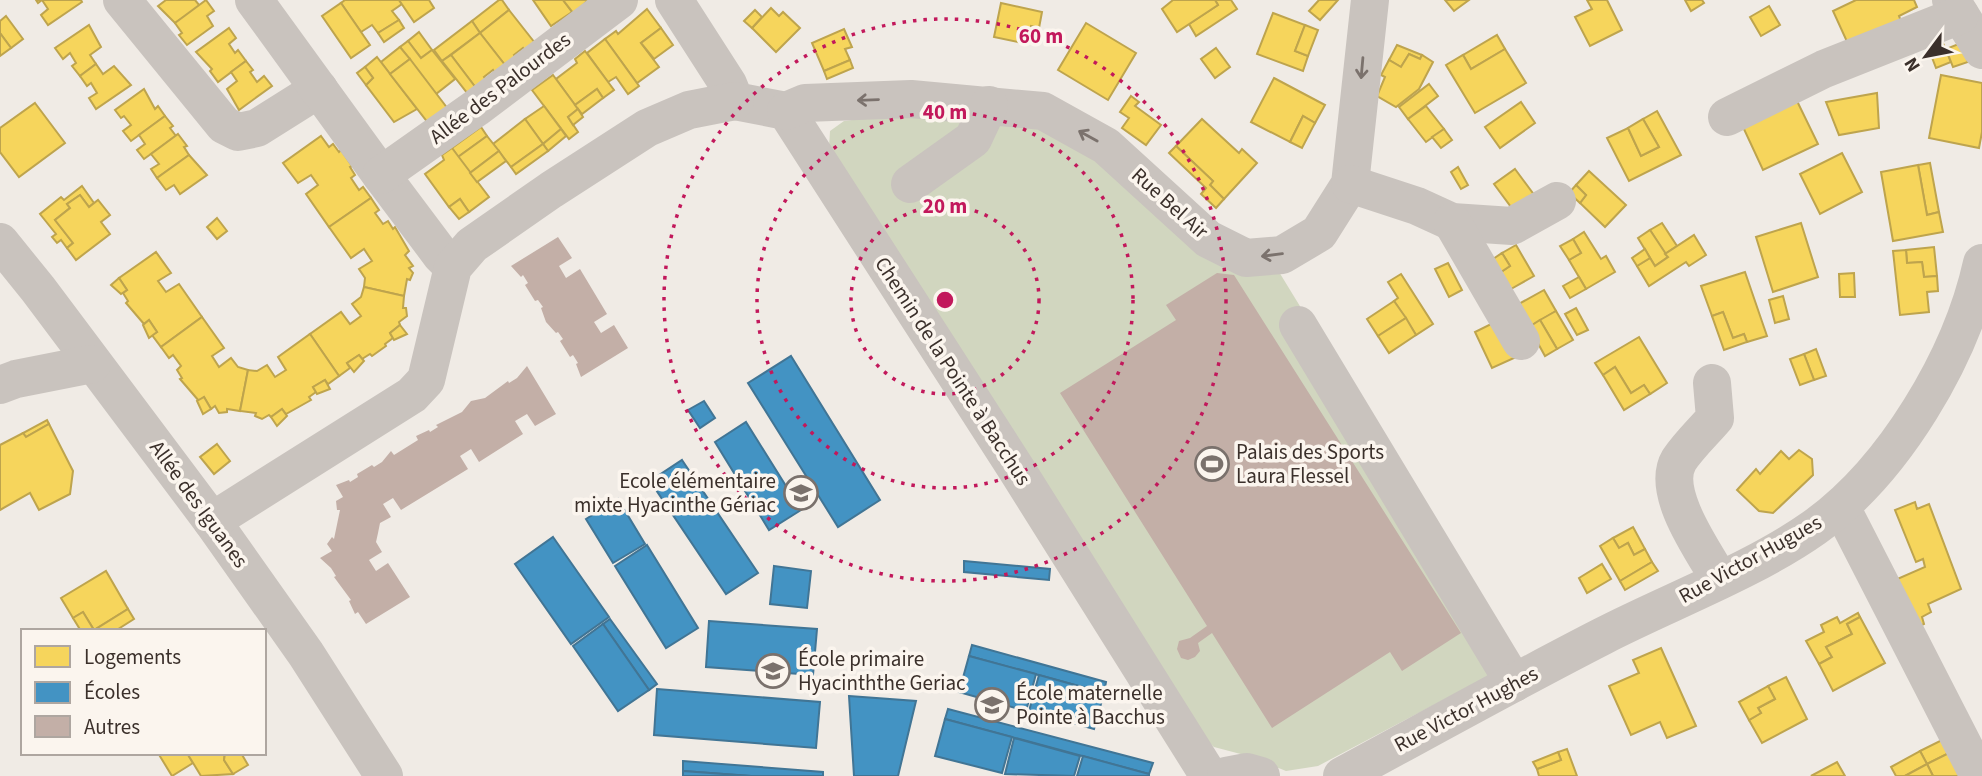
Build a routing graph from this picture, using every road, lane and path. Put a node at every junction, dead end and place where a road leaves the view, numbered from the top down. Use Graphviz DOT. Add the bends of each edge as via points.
graph roads {
  1 [pos="122,0"];
  2 [pos="618,0"];
  3 [pos="674,0"];
  4 [pos="1370,0"];
  5 [pos="268,5"];
  6 [pos="1955,7"];
  7 [pos="1982,50"];
  8 [pos="318,89"];
  9 [pos="735,101"];
  10 [pos="989,106"];
  11 [pos="786,111"];
  12 [pos="1727,117"];
  13 [pos="381,175"];
  14 [pos="909,184"];
  15 [pos="1350,184"];
  16 [pos="1557,201"];
  17 [pos="1452,222"];
  18 [pos="0,242"];
  19 [pos="1982,264"];
  20 [pos="453,267"];
  21 [pos="1298,325"];
  22 [pos="1521,341"];
  23 [pos="92,364"];
  24 [pos="1712,383"];
  25 [pos="0,385"];
  26 [pos="1841,507"];
  27 [pos="212,521"];
  28 [pos="1720,580"];
  29 [pos="1553,662"];
  30 [pos="1514,682"];
  31 [pos="384,776"];
  32 [pos="1209,776"];
  33 [pos="1226,776"];
  34 [pos="1261,776"];
  35 [pos="1342,776"];
  36 [pos="1979,776"];
  1 -- 8 [label="street" via="223,125 237,132 257,128"];
  2 -- 13 [label="street, Allée des Palourdes"];
  3 -- 9 [label="street"];
  4 -- 15 [label="street, Rue Bel Air, one-way"];
  5 -- 8 [label="street"];
  6 -- 7 [label="street"];
  6 -- 12 [label="street"];
  8 -- 13 [label="street"];
  9 -- 11 [label="street"];
  9 -- 20 [label="street" via="689,110 647,128 472,245"];
  10 -- 11 [label="street, Rue Bel Air, one-way" via="911,99 805,103"];
  10 -- 14 [label="street" via="973,139"];
  15 -- 10 [label="street, Rue Bel Air, one-way" via="1319,233 1282,255 1246,258 1208,239 1106,146 1043,111"];
  11 -- 32 [label="street, Chemin de la Pointe à Bacchus"];
  13 -- 20 [label="street"];
  15 -- 17 [label="street" via="1417,205"];
  16 -- 17 [label="street" via="1512,226"];
  17 -- 22 [label="street"];
  18 -- 23 [label="street, Allée des Iguanes"];
  19 -- 26 [label="street, Rue Victor Hugues" via="1962,327 1914,420"];
  20 -- 27 [label="street" via="426,380 412,395"];
  21 -- 30 [label="street"];
  23 -- 25 [label="street"];
  23 -- 27 [label="street, Allée des Iguanes"];
  24 -- 28 [label="street" via="1715,418 1678,462 1674,486 1689,527"];
  26 -- 28 [label="street, Rue Victor Hugues"];
  26 -- 36 [label="street"];
  27 -- 31 [label="street, Allée des Iguanes" via="306,654"];
  28 -- 29 [label="street, Rue Victor Hugues"];
  29 -- 30 [label="street, Rue Victor Hughes"];
  30 -- 35 [label="street, Rue Victor Hughes"];
  33 -- 34 [label="street" via="1247,772"];
}
